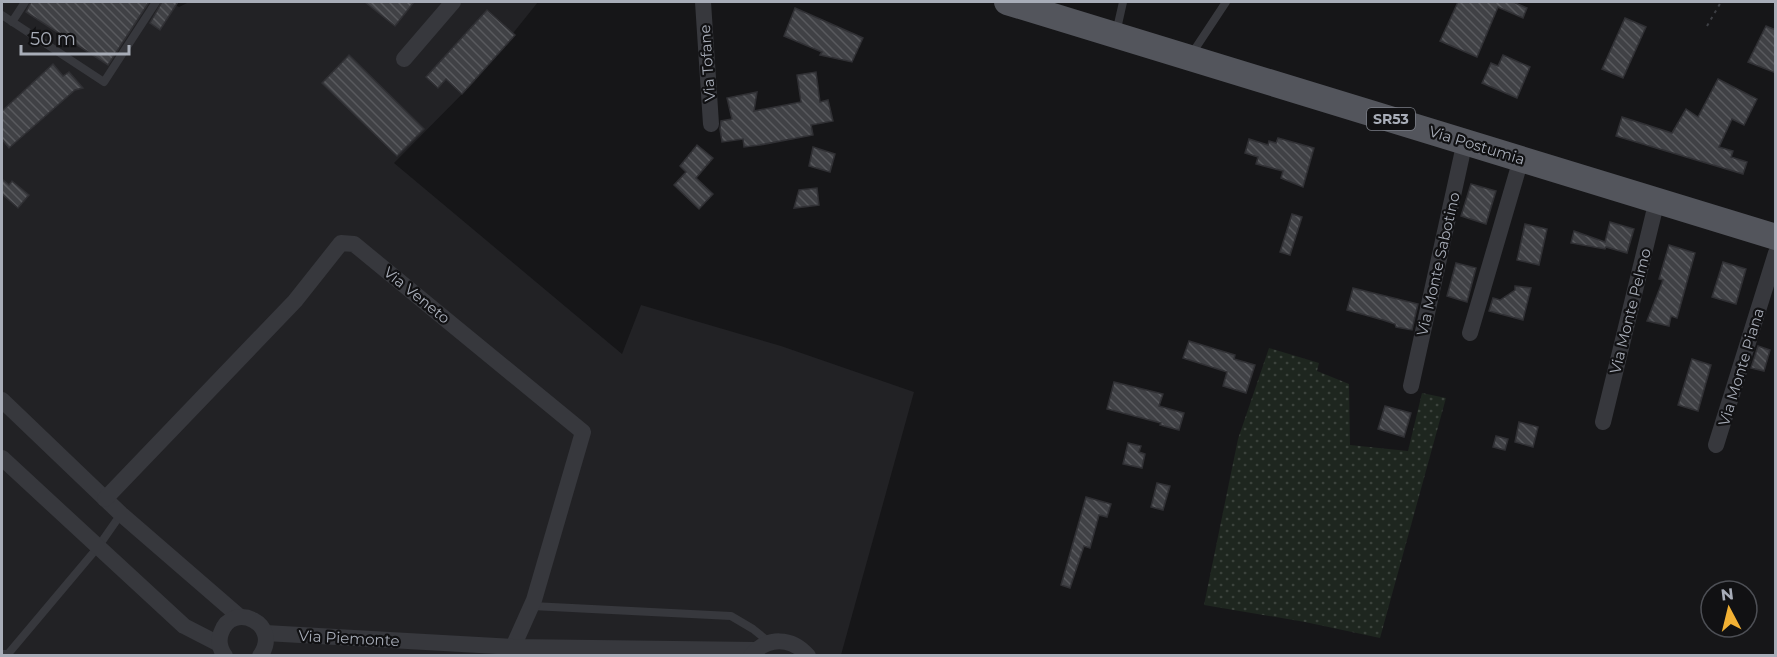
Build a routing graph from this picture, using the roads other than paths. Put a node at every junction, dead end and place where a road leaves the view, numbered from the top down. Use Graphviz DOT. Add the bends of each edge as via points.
graph roads {
  1 [pos="25,2"];
  2 [pos="156,2"];
  3 [pos="453,2"];
  4 [pos="703,2"];
  5 [pos="1007,2"];
  6 [pos="1123,2"];
  7 [pos="1226,2"];
  8 [pos="2,15"];
  9 [pos="12,22"];
  10 [pos="1115,35"];
  11 [pos="1189,58"];
  12 [pos="404,59"];
  13 [pos="711,124"];
  14 [pos="1466,141"];
  15 [pos="1521,159"];
  16 [pos="1657,200"];
  17 [pos="1776,237"];
  18 [pos="1776,254"];
  19 [pos="1470,333"];
  20 [pos="1410,386"];
  21 [pos="2,400"];
  22 [pos="1603,422"];
  23 [pos="1716,445"];
  24 [pos="2,458"];
  25 [pos="105,499"];
  26 [pos="121,514"];
  27 [pos="98,547"];
  28 [pos="532,606"];
  29 [pos="240,617"];
  30 [pos="265,633"];
  31 [pos="513,647"];
  32 [pos="759,649"];
  33 [pos="222,650"];
  34 [pos="548,652"];
  35 [pos="5,654"];
  36 [pos="19,656"];
  37 [pos="260,656"];
  38 [pos="808,656"];
  1 -- 9 [label="lane"];
  2 -- 9 [label="lane" via="104,82"];
  3 -- 12 [label="street"];
  4 -- 13 [label="street, Via Tofane"];
  5 -- 10 [label="main road, Via Postumia / SR53"];
  6 -- 10 [label="lane"];
  7 -- 11 [label="lane"];
  8 -- 9 [label="lane"];
  10 -- 11 [label="main road, Via Postumia / SR53"];
  11 -- 14 [label="main road, Via Postumia / SR53"];
  14 -- 15 [label="main road, Via Postumia / SR53"];
  14 -- 20 [label="street, Via Monte Sabotino"];
  15 -- 16 [label="main road, Via Postumia / SR53"];
  15 -- 19 [label="street"];
  16 -- 17 [label="main road, Via Postumia / SR53"];
  16 -- 22 [label="street, Via Monte Pelmo"];
  18 -- 23 [label="street, Via Monte Piana"];
  21 -- 25 [label="street"];
  24 -- 27 [label="street"];
  25 -- 26 [label="street"];
  25 -- 28 [label="street, Via Veneto" via="295,301 341,243 354,244 584,432"];
  26 -- 27 [label="lane"];
  26 -- 29 [label="street"];
  27 -- 33 [label="street" via="184,626"];
  27 -- 35 [label="lane"];
  28 -- 31 [label="street, Via Veneto"];
  28 -- 32 [label="lane" via="731,616 753,629"];
  29 -- 30 [label="street" via="255,621"];
  29 -- 33 [label="street" via="226,624 219,637"];
  30 -- 31 [label="street, Via Piemonte"];
  30 -- 37 [label="street"];
  31 -- 34 [label="street, Via Piemonte"];
  32 -- 34 [label="street, Via Piemonte"];
  32 -- 38 [label="street, Via Piemonte" via="780,641 802,648"];
  35 -- 36 [label="lane"];
}
